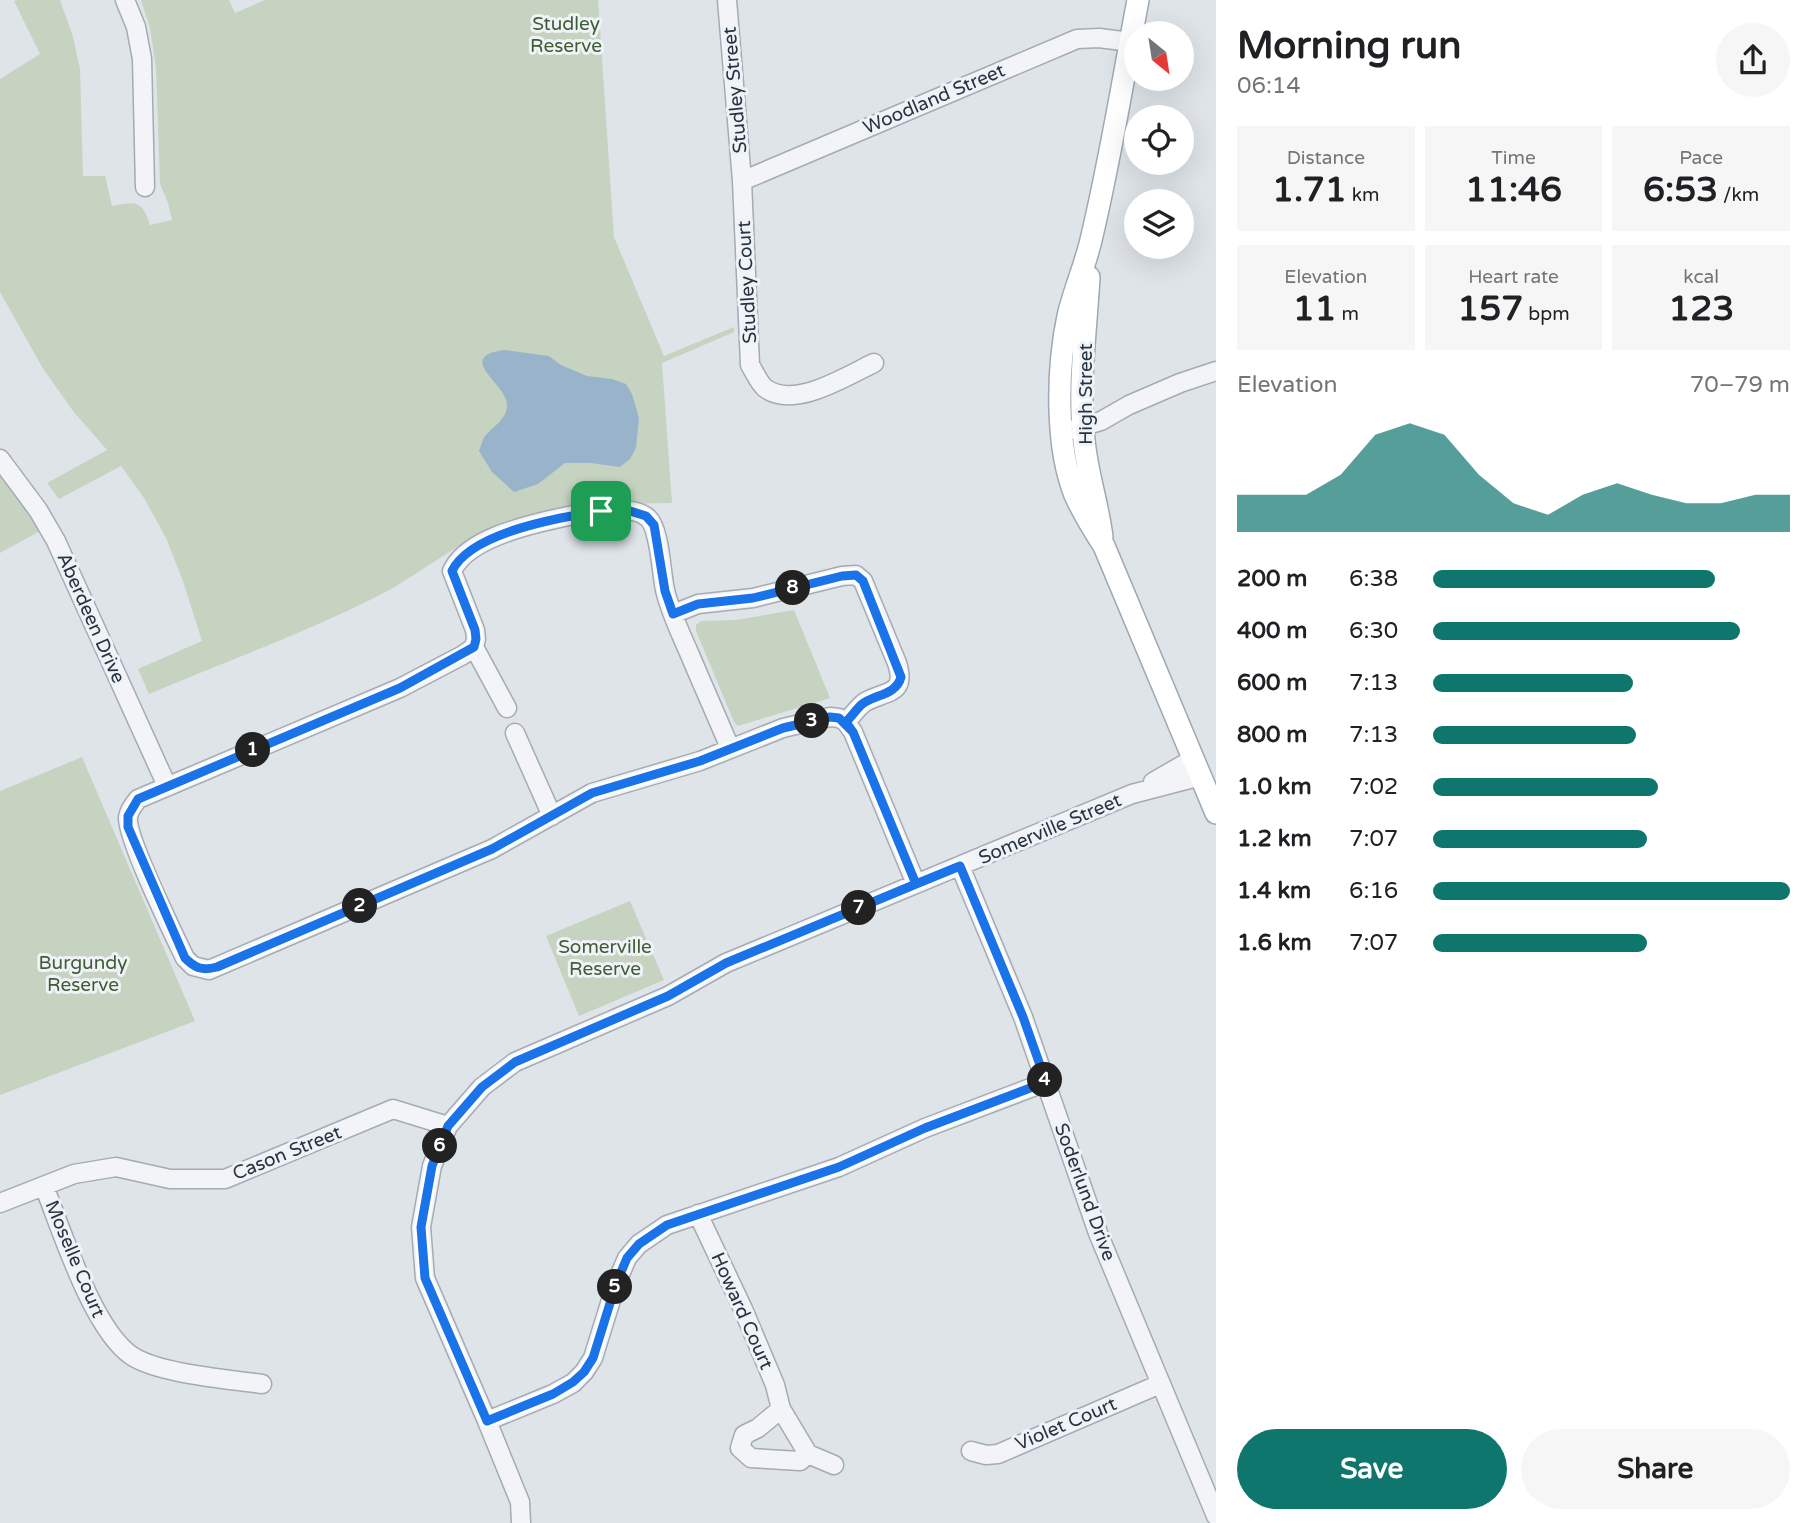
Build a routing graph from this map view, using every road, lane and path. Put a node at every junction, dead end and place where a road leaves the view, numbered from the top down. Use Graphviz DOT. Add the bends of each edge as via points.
graph roads {
  1 [pos="125,0"];
  2 [pos="727,0"];
  3 [pos="1138,0"];
  4 [pos="1134,21"];
  5 [pos="1124,41"];
  6 [pos="1124,73"];
  7 [pos="742,181"];
  8 [pos="145,187"];
  9 [pos="1091,241"];
  10 [pos="874,363"];
  11 [pos="1216,371"];
  12 [pos="1076,422"];
  13 [pos="0,459"];
  14 [pos="673,614"];
  15 [pos="474,647"];
  16 [pos="507,708"];
  17 [pos="846,722"];
  18 [pos="515,733"];
  19 [pos="730,748"];
  20 [pos="1197,767"];
  21 [pos="167,786"];
  22 [pos="1216,813"];
  23 [pos="552,817"];
  24 [pos="960,866"];
  25 [pos="916,884"];
  26 [pos="1046,1082"];
  27 [pos="448,1126"];
  28 [pos="44,1186"];
  29 [pos="0,1203"];
  30 [pos="698,1214"];
  31 [pos="262,1384"];
  32 [pos="1160,1384"];
  33 [pos="781,1409"];
  34 [pos="487,1421"];
  35 [pos="971,1451"];
  36 [pos="808,1454"];
  37 [pos="834,1465"];
  38 [pos="1216,1516"];
  39 [pos="521,1523"];
  1 -- 8 [label="street" via="142,59"];
  2 -- 7 [label="street, Studley Street"];
  3 -- 4 [label="main road, High Street"];
  5 -- 7 [label="street, Woodland Street" via="1086,37 1069,42"];
  6 -- 9 [label="main road, High Street"];
  7 -- 10 [label="street, Studley Court" via="750,365 765,388 789,397"];
  9 -- 12 [label="main road, High Street"];
  9 -- 12 [label="main road, High Street" via="1063,342 1060,405"];
  11 -- 12 [label="street" via="1129,405 1097,408"];
  12 -- 20 [label="main road, High Street" via="1074,491 1104,546"];
  13 -- 21 [label="street, Aberdeen Drive" via="56,541"];
  14 -- 15 [label="street" via="654,525 646,516 601,511 565,516 520,528 457,560 452,571 475,630"];
  14 -- 17 [label="street" via="698,604 753,598 856,575 863,581 901,677 893,690 863,704"];
  14 -- 19 [label="street"];
  15 -- 16 [label="street"];
  15 -- 21 [label="street" via="400,688"];
  17 -- 19 [label="street" via="830,717"];
  17 -- 25 [label="street"];
  18 -- 23 [label="street"];
  19 -- 23 [label="street" via="592,793"];
  20 -- 22 [label="main road, High Street"];
  20 -- 24 [label="street, Somerville Street"];
  21 -- 23 [label="street" via="138,799 128,816 128,827 185,958 201,970 480,855"];
  24 -- 25 [label="street, Somerville Street"];
  24 -- 26 [label="street, Soderlund Drive"];
  25 -- 27 [label="street, Somerville Street" via="726,963 657,1001 515,1062 482,1087"];
  26 -- 30 [label="street" via="839,1167"];
  26 -- 32 [label="street, Soderlund Drive" via="1098,1233"];
  27 -- 28 [label="street, Cason Street" via="393,1109 225,1179 170,1179 116,1167 74,1174"];
  27 -- 34 [label="street, Somerville Street" via="432,1166 421,1227 425,1278"];
  28 -- 29 [label="street, Cason Street"];
  28 -- 31 [label="street, Moselle Court" via="90,1301 107,1330 132,1356 169,1370"];
  30 -- 33 [label="street, Howard Court" via="743,1309"];
  30 -- 34 [label="street" via="667,1225 627,1258 593,1358 573,1382"];
  32 -- 35 [label="street, Violet Court" via="998,1454"];
  32 -- 38 [label="street, Soderlund Drive"];
  33 -- 36 [label="street, Howard Court"];
  33 -- 36 [label="street" via="744,1435 740,1448 751,1458 800,1461"];
  34 -- 39 [label="street, Somerville Street" via="520,1502"];
  36 -- 37 [label="street"];
}
